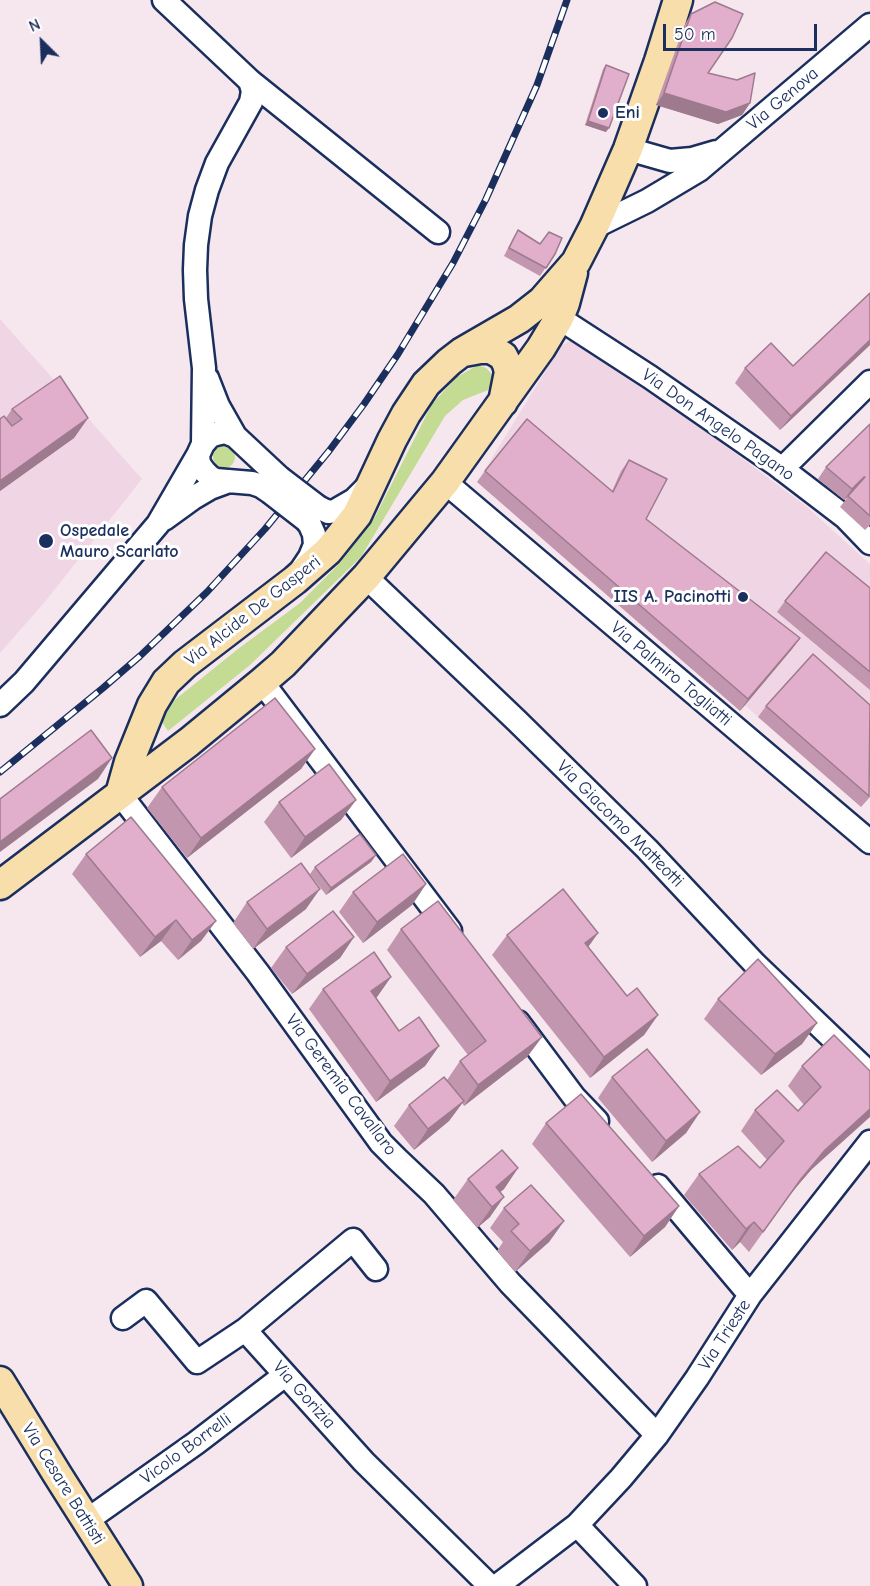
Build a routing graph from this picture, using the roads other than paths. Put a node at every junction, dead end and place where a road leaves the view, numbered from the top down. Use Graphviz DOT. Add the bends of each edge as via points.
graph roads {
  1 [pos="164,0"];
  2 [pos="678,0"];
  3 [pos="870,25"];
  4 [pos="250,81"];
  5 [pos="628,149"];
  6 [pos="724,150"];
  7 [pos="594,227"];
  8 [pos="438,232"];
  9 [pos="576,262"];
  10 [pos="559,318"];
  11 [pos="462,352"];
  12 [pos="204,368"];
  13 [pos="870,382"];
  14 [pos="503,403"];
  15 [pos="235,436"];
  16 [pos="200,449"];
  17 [pos="782,469"];
  18 [pos="376,477"];
  19 [pos="229,481"];
  20 [pos="445,482"];
  21 [pos="275,485"];
  22 [pos="312,513"];
  23 [pos="158,524"];
  24 [pos="870,543"];
  25 [pos="366,577"];
  26 [pos="296,580"];
  27 [pos="262,682"];
  28 [pos="0,705"];
  29 [pos="152,705"];
  30 [pos="189,742"];
  31 [pos="120,794"];
  32 [pos="870,842"];
  33 [pos="0,885"];
  34 [pos="461,946"];
  35 [pos="503,1003"];
  36 [pos="870,1074"];
  37 [pos="615,1140"];
  38 [pos="870,1142"];
  39 [pos="648,1174"];
  40 [pos="376,1269"];
  41 [pos="750,1295"];
  42 [pos="123,1318"];
  43 [pos="245,1330"];
  44 [pos="285,1374"];
  45 [pos="0,1381"];
  46 [pos="657,1435"];
  47 [pos="86,1521"];
  48 [pos="577,1525"];
  49 [pos="128,1586"];
  50 [pos="490,1586"];
  51 [pos="497,1586"];
  52 [pos="635,1586"];
  1 -- 4 [label="street"];
  2 -- 5 [label="main road, Via Alcide De Gasperi"];
  3 -- 6 [label="street, Via Genova"];
  4 -- 8 [label="street"];
  4 -- 12 [label="street" via="251,102 217,163 200,216 195,270"];
  5 -- 6 [label="street, Via Genova" via="670,161"];
  5 -- 7 [label="main road, Via Alcide De Gasperi"];
  6 -- 7 [label="street, Via Genova" via="647,201"];
  7 -- 9 [label="main road, Via Alcide De Gasperi"];
  9 -- 10 [label="main road, Via Alcide De Gasperi"];
  9 -- 11 [label="main road, Via Alcide De Gasperi" via="543,301"];
  10 -- 14 [label="main road, Via Alcide De Gasperi"];
  10 -- 17 [label="street, Via Don Angelo Pagano"];
  11 -- 14 [label="main road" via="490,349 503,356 509,372"];
  11 -- 18 [label="main road, Via Alcide De Gasperi" via="426,384 405,414"];
  12 -- 15 [label="street" via="218,406"];
  12 -- 16 [label="street"];
  13 -- 17 [label="street"];
  14 -- 20 [label="main road, Via Alcide De Gasperi"];
  15 -- 16 [label="street" via="225,432 210,436"];
  15 -- 21 [label="street"];
  16 -- 19 [label="street" via="204,471 216,480"];
  16 -- 23 [label="street"];
  17 -- 24 [label="street, Via Don Angelo Pagano" via="845,517"];
  18 -- 22 [label="street" via="345,506 336,511"];
  18 -- 26 [label="main road, Via Alcide De Gasperi" via="357,515 328,551"];
  19 -- 21 [label="street"];
  19 -- 23 [label="street" via="194,498"];
  20 -- 25 [label="main road, Via Alcide De Gasperi"];
  20 -- 32 [label="street, Via Palmiro Togliatti"];
  21 -- 22 [label="street, bridge"];
  22 -- 26 [label="street" via="310,525 315,545"];
  23 -- 28 [label="street"];
  25 -- 27 [label="main road, Via Alcide De Gasperi"];
  25 -- 36 [label="street, Via Giacomo Matteotti" via="647,849 755,964"];
  26 -- 29 [label="main road, Via Alcide De Gasperi" via="185,664 166,682"];
  27 -- 30 [label="main road, Via Alcide De Gasperi"];
  27 -- 34 [label="street"];
  29 -- 30 [label="main road" via="150,723 157,741 176,745"];
  29 -- 31 [label="main road, Via Alcide De Gasperi"];
  30 -- 31 [label="main road, Via Alcide De Gasperi"];
  31 -- 33 [label="main road, Via Alcide De Gasperi"];
  31 -- 46 [label="street, Via Geremia Cavallaro" via="258,973 381,1143 434,1194 510,1284"];
  35 -- 37 [label="street" via="574,1097"];
  38 -- 41 [label="street, Via Trieste"];
  39 -- 41 [label="street"];
  40 -- 43 [label="street" via="353,1240"];
  41 -- 46 [label="street, Via Trieste"];
  42 -- 43 [label="street" via="146,1301 197,1362"];
  43 -- 44 [label="street, Via Gorizia"];
  44 -- 47 [label="street, Vicolo Borrelli"];
  44 -- 50 [label="street, Via Gorizia" via="364,1461"];
  45 -- 47 [label="main road, Via Cesare Battisti"];
  46 -- 48 [label="street, Via Trieste"];
  47 -- 49 [label="main road, Via Cesare Battisti"];
  48 -- 51 [label="street, Via Trieste"];
  48 -- 52 [label="street"];
}
